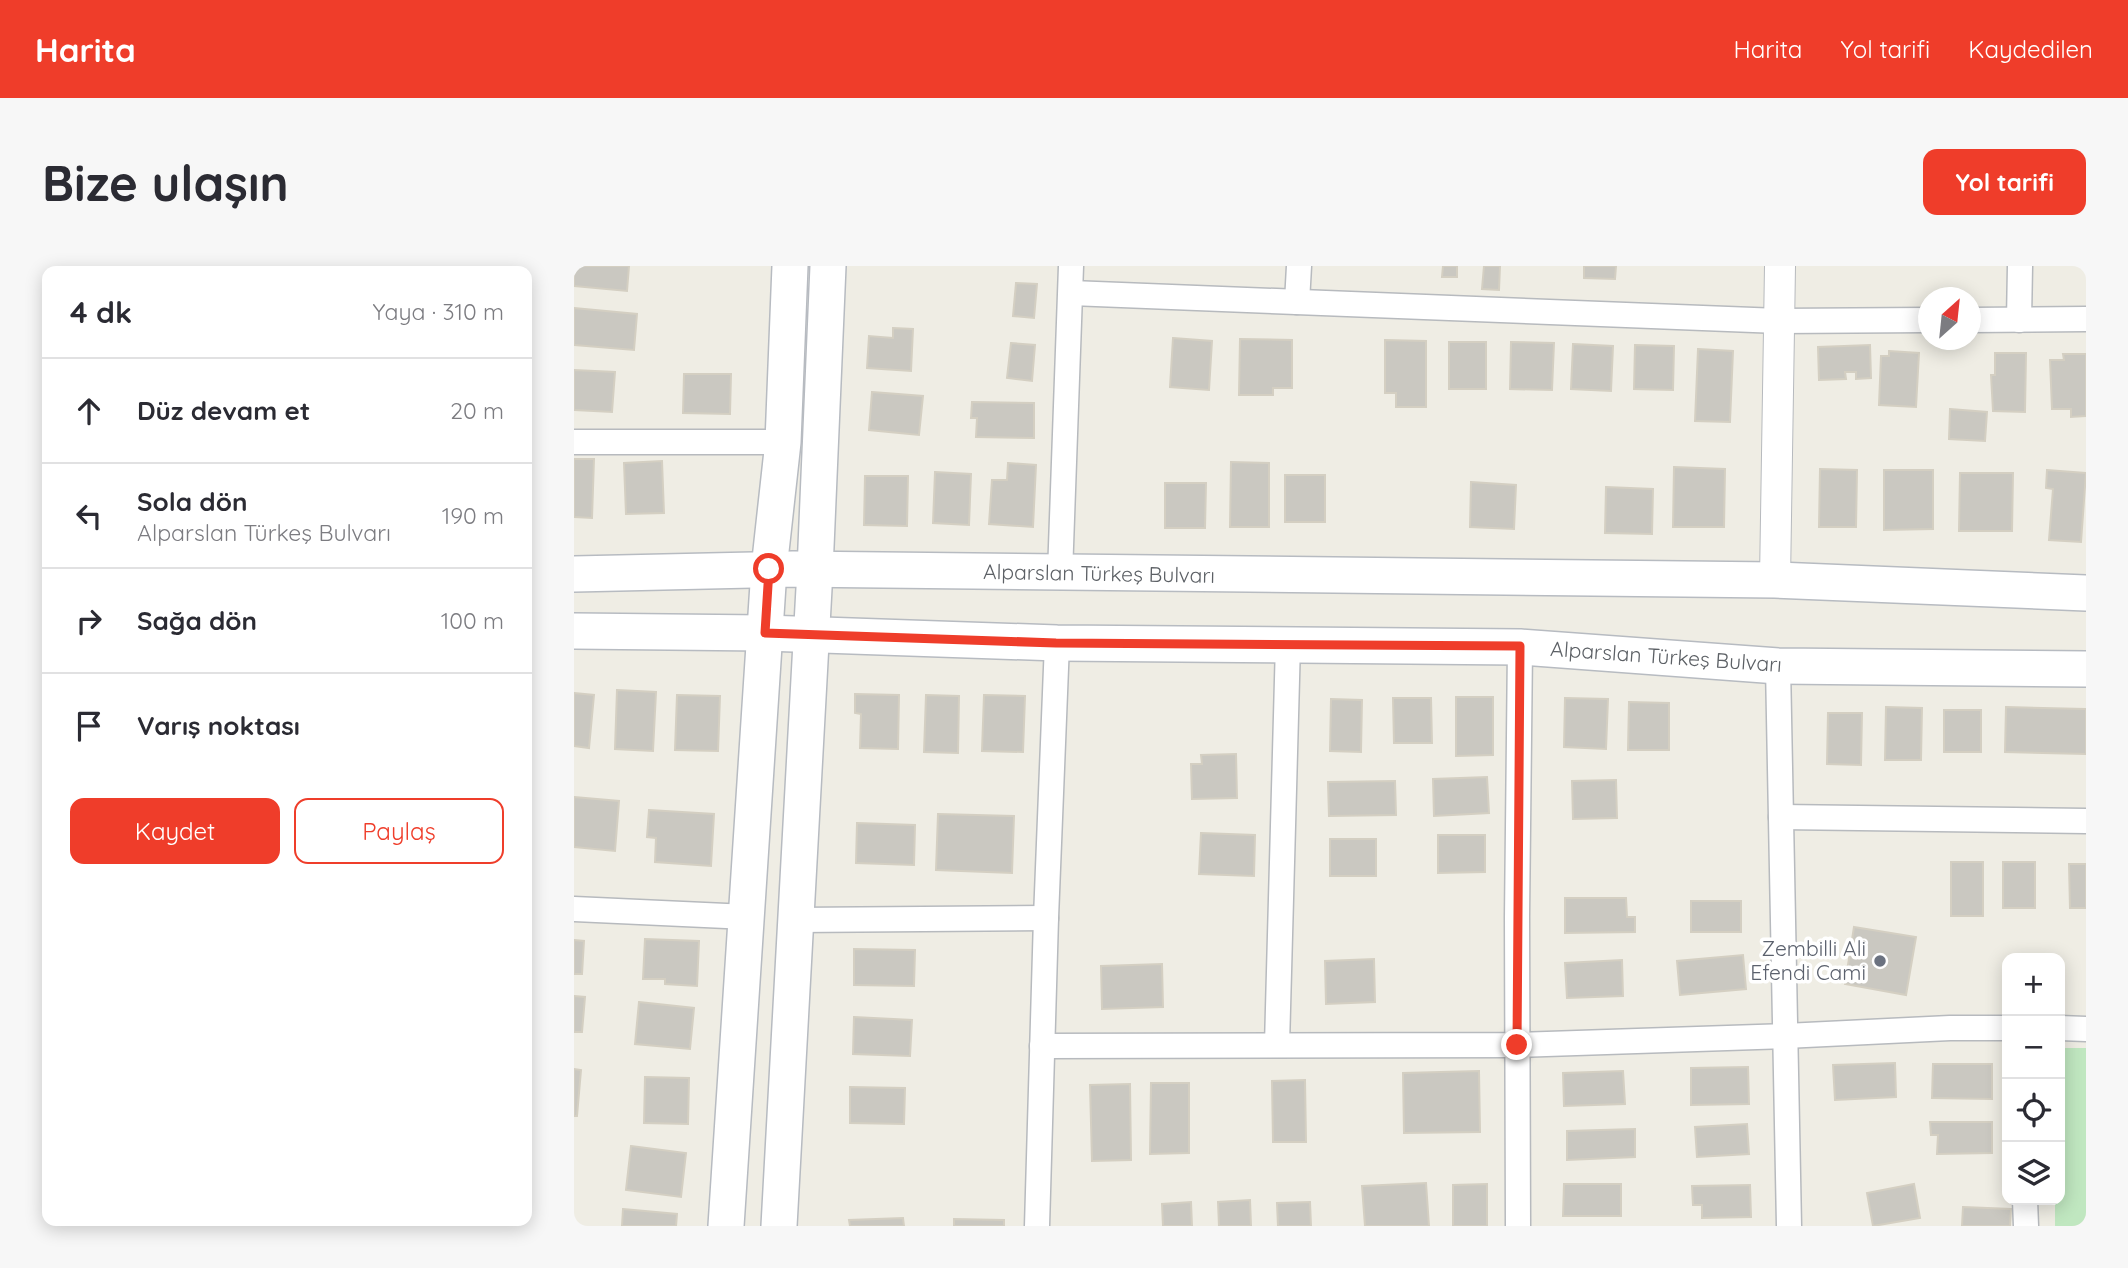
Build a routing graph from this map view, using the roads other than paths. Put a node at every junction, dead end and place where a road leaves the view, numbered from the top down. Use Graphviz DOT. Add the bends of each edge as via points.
graph roads {
  1 [pos="790,266"];
  2 [pos="828,266"];
  3 [pos="1072,266"];
  4 [pos="1298,266"];
  5 [pos="1780,266"];
  6 [pos="2020,266"];
  7 [pos="1071,293"];
  8 [pos="1297,302"];
  9 [pos="2086,319"];
  10 [pos="1918,320"];
  11 [pos="1981,320"];
  12 [pos="2019,320"];
  13 [pos="1779,321"];
  14 [pos="574,442"];
  15 [pos="783,442"];
  16 [pos="769,569"];
  17 [pos="815,570"];
  18 [pos="1060,573"];
  19 [pos="574,574"];
  20 [pos="1775,580"];
  21 [pos="2086,593"];
  22 [pos="574,631"];
  23 [pos="765,633"];
  24 [pos="811,634"];
  25 [pos="1056,643"];
  26 [pos="1288,643"];
  27 [pos="1520,646"];
  28 [pos="1777,666"];
  29 [pos="2086,669"];
  30 [pos="1781,817"];
  31 [pos="2086,821"];
  32 [pos="574,909"];
  33 [pos="748,917"];
  34 [pos="1045,918"];
  35 [pos="796,920"];
  36 [pos="2002,1028"];
  37 [pos="2065,1028"];
  38 [pos="2086,1029"];
  39 [pos="1785,1036"];
  40 [pos="1277,1045"];
  41 [pos="1517,1045"];
  42 [pos="1042,1046"];
  43 [pos="2025,1205"];
  44 [pos="726,1226"];
  45 [pos="779,1226"];
  46 [pos="1037,1226"];
  47 [pos="1518,1226"];
  48 [pos="1789,1226"];
  49 [pos="2026,1226"];
  1 -- 15 [label="main road"];
  2 -- 17 [label="main road"];
  3 -- 7 [label="street"];
  4 -- 8 [label="street"];
  5 -- 13 [label="street"];
  6 -- 12 [label="street"];
  7 -- 8 [label="street"];
  7 -- 18 [label="street"];
  8 -- 13 [label="street"];
  9 -- 12 [label="street"];
  10 -- 13 [label="street"];
  11 -- 12 [label="street"];
  13 -- 20 [label="street"];
  14 -- 15 [label="street"];
  15 -- 16 [label="main road"];
  16 -- 17 [label="main road, Alparslan Türkeş Bulvarı"];
  16 -- 19 [label="main road, Alparslan Türkeş Bulvarı"];
  16 -- 23 [label="main road"];
  17 -- 18 [label="main road, Alparslan Türkeş Bulvarı"];
  17 -- 24 [label="main road"];
  18 -- 20 [label="main road, Alparslan Türkeş Bulvarı"];
  20 -- 21 [label="main road, Alparslan Türkeş Bulvarı"];
  22 -- 23 [label="main road, Alparslan Türkeş Bulvarı"];
  23 -- 24 [label="main road, Alparslan Türkeş Bulvarı"];
  23 -- 33 [label="main road"];
  24 -- 25 [label="main road, Alparslan Türkeş Bulvarı"];
  24 -- 35 [label="main road"];
  25 -- 26 [label="main road, Alparslan Türkeş Bulvarı"];
  25 -- 34 [label="street"];
  26 -- 27 [label="main road, Alparslan Türkeş Bulvarı"];
  26 -- 40 [label="street"];
  27 -- 28 [label="main road, Alparslan Türkeş Bulvarı"];
  27 -- 41 [label="street"];
  28 -- 29 [label="main road, Alparslan Türkeş Bulvarı"];
  28 -- 30 [label="street"];
  30 -- 31 [label="street"];
  30 -- 39 [label="street"];
  32 -- 33 [label="street"];
  33 -- 44 [label="main road"];
  34 -- 35 [label="street"];
  34 -- 42 [label="street"];
  35 -- 45 [label="main road"];
  36 -- 39 [label="street"];
  37 -- 38 [label="street"];
  39 -- 41 [label="street"];
  39 -- 48 [label="street"];
  40 -- 41 [label="street"];
  40 -- 42 [label="street"];
  41 -- 47 [label="street"];
  42 -- 46 [label="street"];
  43 -- 49 [label="street"];
}
